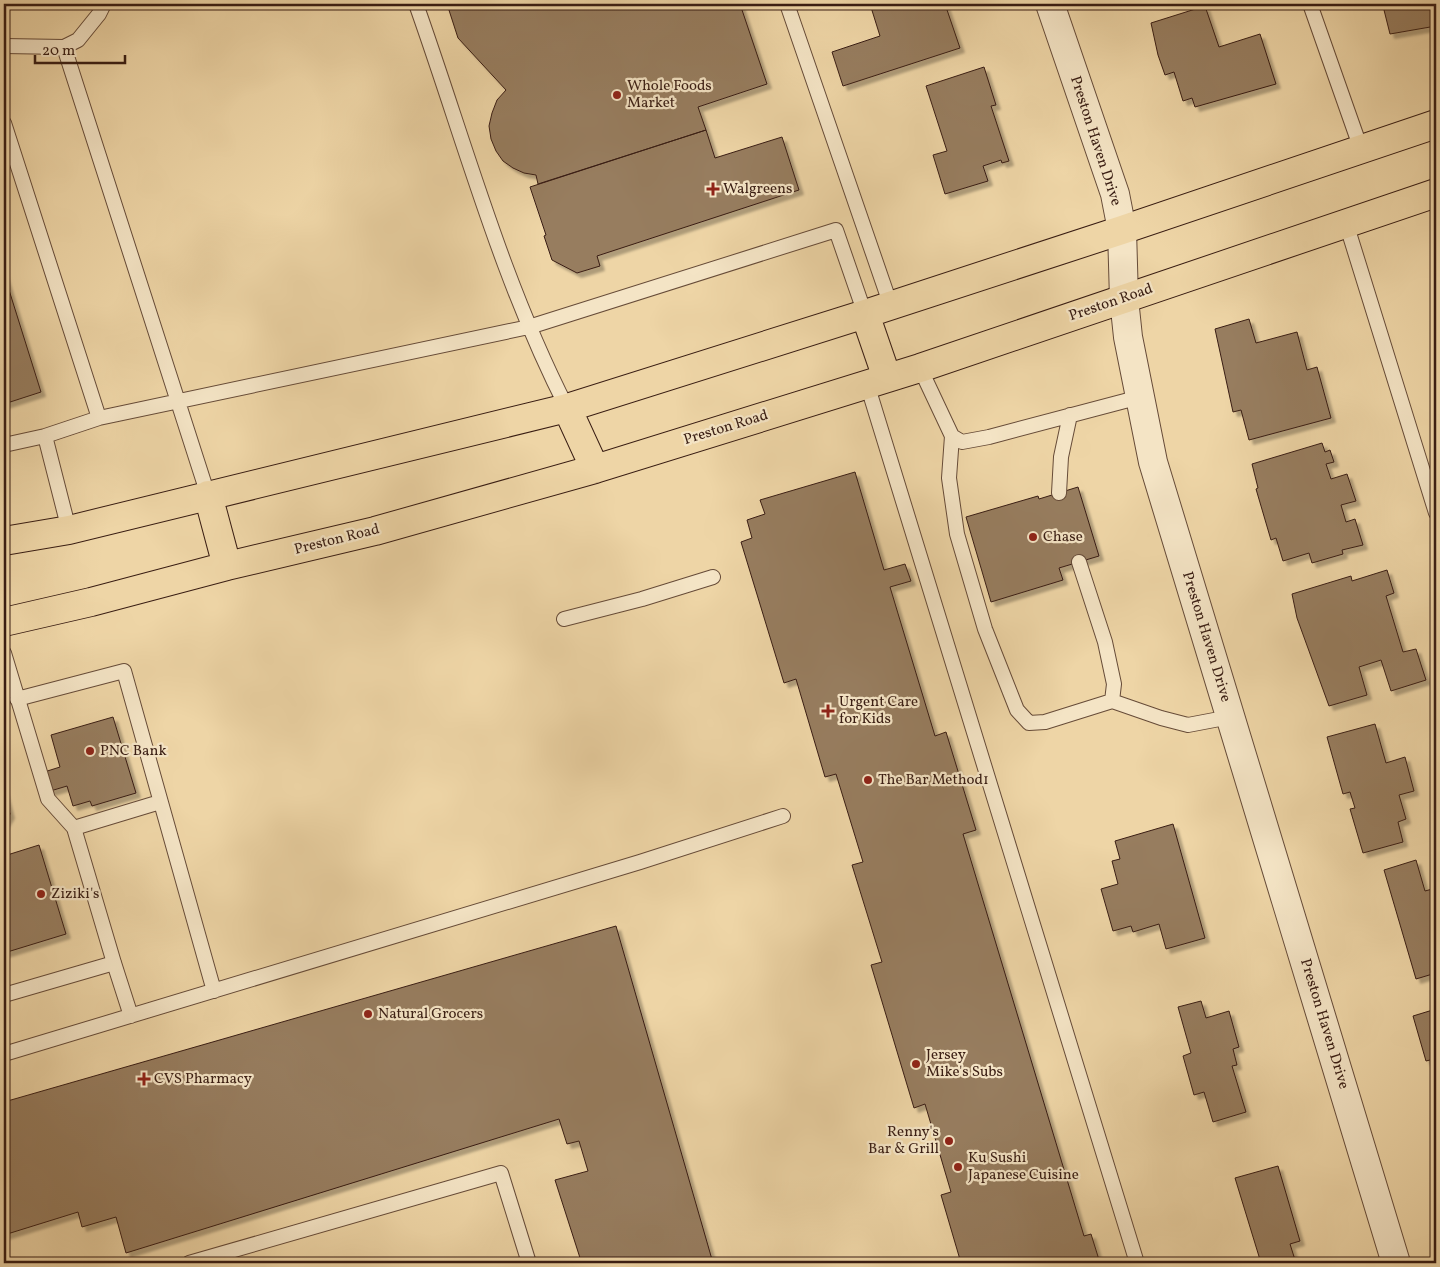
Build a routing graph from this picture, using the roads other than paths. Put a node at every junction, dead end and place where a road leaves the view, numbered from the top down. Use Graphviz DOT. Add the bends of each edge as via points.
graph roads {
  1 [pos="104,4"];
  2 [pos="416,4"];
  3 [pos="787,4"];
  4 [pos="1050,4"];
  5 [pos="1310,4"];
  6 [pos="4,46"];
  7 [pos="64,47"];
  8 [pos="4,123"];
  9 [pos="1436,124"];
  10 [pos="1361,150"];
  11 [pos="1436,193"];
  12 [pos="1346,223"];
  13 [pos="1122,230"];
  14 [pos="1124,299"];
  15 [pos="891,306"];
  16 [pos="865,314"];
  17 [pos="529,327"];
  18 [pos="920,368"];
  19 [pos="877,381"];
  20 [pos="1140,397"];
  21 [pos="178,402"];
  22 [pos="567,408"];
  23 [pos="1070,415"];
  24 [pos="99,418"];
  25 [pos="45,436"];
  26 [pos="952,436"];
  27 [pos="4,445"];
  28 [pos="595,469"];
  29 [pos="1059,493"];
  30 [pos="208,495"];
  31 [pos="1436,513"];
  32 [pos="69,530"];
  33 [pos="4,541"];
  34 [pos="1079,562"];
  35 [pos="227,566"];
  36 [pos="713,577"];
  37 [pos="564,619"];
  38 [pos="4,622"];
  39 [pos="4,653"];
  40 [pos="17,698"];
  41 [pos="1112,701"];
  42 [pos="1230,717"];
  43 [pos="160,802"];
  44 [pos="784,816"];
  45 [pos="74,828"];
  46 [pos="114,963"];
  47 [pos="214,990"];
  48 [pos="4,995"];
  49 [pos="131,1016"];
  50 [pos="4,1054"];
  51 [pos="189,1263"];
  52 [pos="529,1263"];
  53 [pos="1137,1263"];
  54 [pos="1396,1263"];
  1 -- 7 [label="lane" via="78,40"];
  2 -- 17 [label="lane" via="478,189"];
  3 -- 15 [label="lane"];
  4 -- 13 [label="street, Preston Haven Drive" via="1114,194"];
  5 -- 10 [label="lane"];
  6 -- 7 [label="lane"];
  7 -- 21 [label="lane"];
  8 -- 24 [label="lane"];
  9 -- 10 [label="main road"];
  10 -- 13 [label="main road"];
  11 -- 12 [label="main road, Preston Road"];
  12 -- 14 [label="main road, Preston Road"];
  12 -- 31 [label="lane"];
  13 -- 14 [label="street, Preston Haven Drive"];
  13 -- 15 [label="main road"];
  14 -- 18 [label="main road, Preston Road"];
  14 -- 20 [label="street, Preston Haven Drive"];
  15 -- 16 [label="main road"];
  16 -- 17 [label="lane" via="836,230"];
  16 -- 19 [label="main road"];
  16 -- 22 [label="main road"];
  17 -- 21 [label="lane"];
  17 -- 22 [label="lane"];
  18 -- 19 [label="main road, Preston Road"];
  18 -- 26 [label="lane"];
  19 -- 28 [label="main road, Preston Road"];
  19 -- 53 [label="lane"];
  20 -- 23 [label="lane"];
  20 -- 42 [label="street, Preston Haven Drive" via="1153,462"];
  21 -- 24 [label="lane"];
  21 -- 30 [label="lane"];
  22 -- 28 [label="main road"];
  22 -- 30 [label="main road"];
  23 -- 26 [label="lane" via="962,442"];
  23 -- 29 [label="lane" via="1061,457"];
  24 -- 25 [label="lane"];
  25 -- 27 [label="lane"];
  25 -- 32 [label="lane"];
  26 -- 41 [label="lane" via="949,478 957,534 985,629 1018,710 1029,723 1045,722"];
  28 -- 35 [label="main road, Preston Road" via="375,531"];
  30 -- 32 [label="main road"];
  30 -- 35 [label="main road"];
  32 -- 33 [label="main road"];
  34 -- 41 [label="lane" via="1105,642 1114,684"];
  35 -- 38 [label="main road, Preston Road"];
  36 -- 37 [label="lane"];
  39 -- 40 [label="lane"];
  40 -- 43 [label="lane" via="124,671"];
  40 -- 45 [label="lane" via="48,799"];
  41 -- 42 [label="lane" via="1188,725"];
  42 -- 54 [label="street, Preston Haven Drive"];
  43 -- 45 [label="lane"];
  43 -- 47 [label="lane"];
  44 -- 47 [label="lane"];
  45 -- 46 [label="lane"];
  46 -- 48 [label="lane"];
  46 -- 49 [label="lane"];
  47 -- 49 [label="lane"];
  49 -- 50 [label="lane"];
  51 -- 52 [label="lane" via="501,1173"];
}
